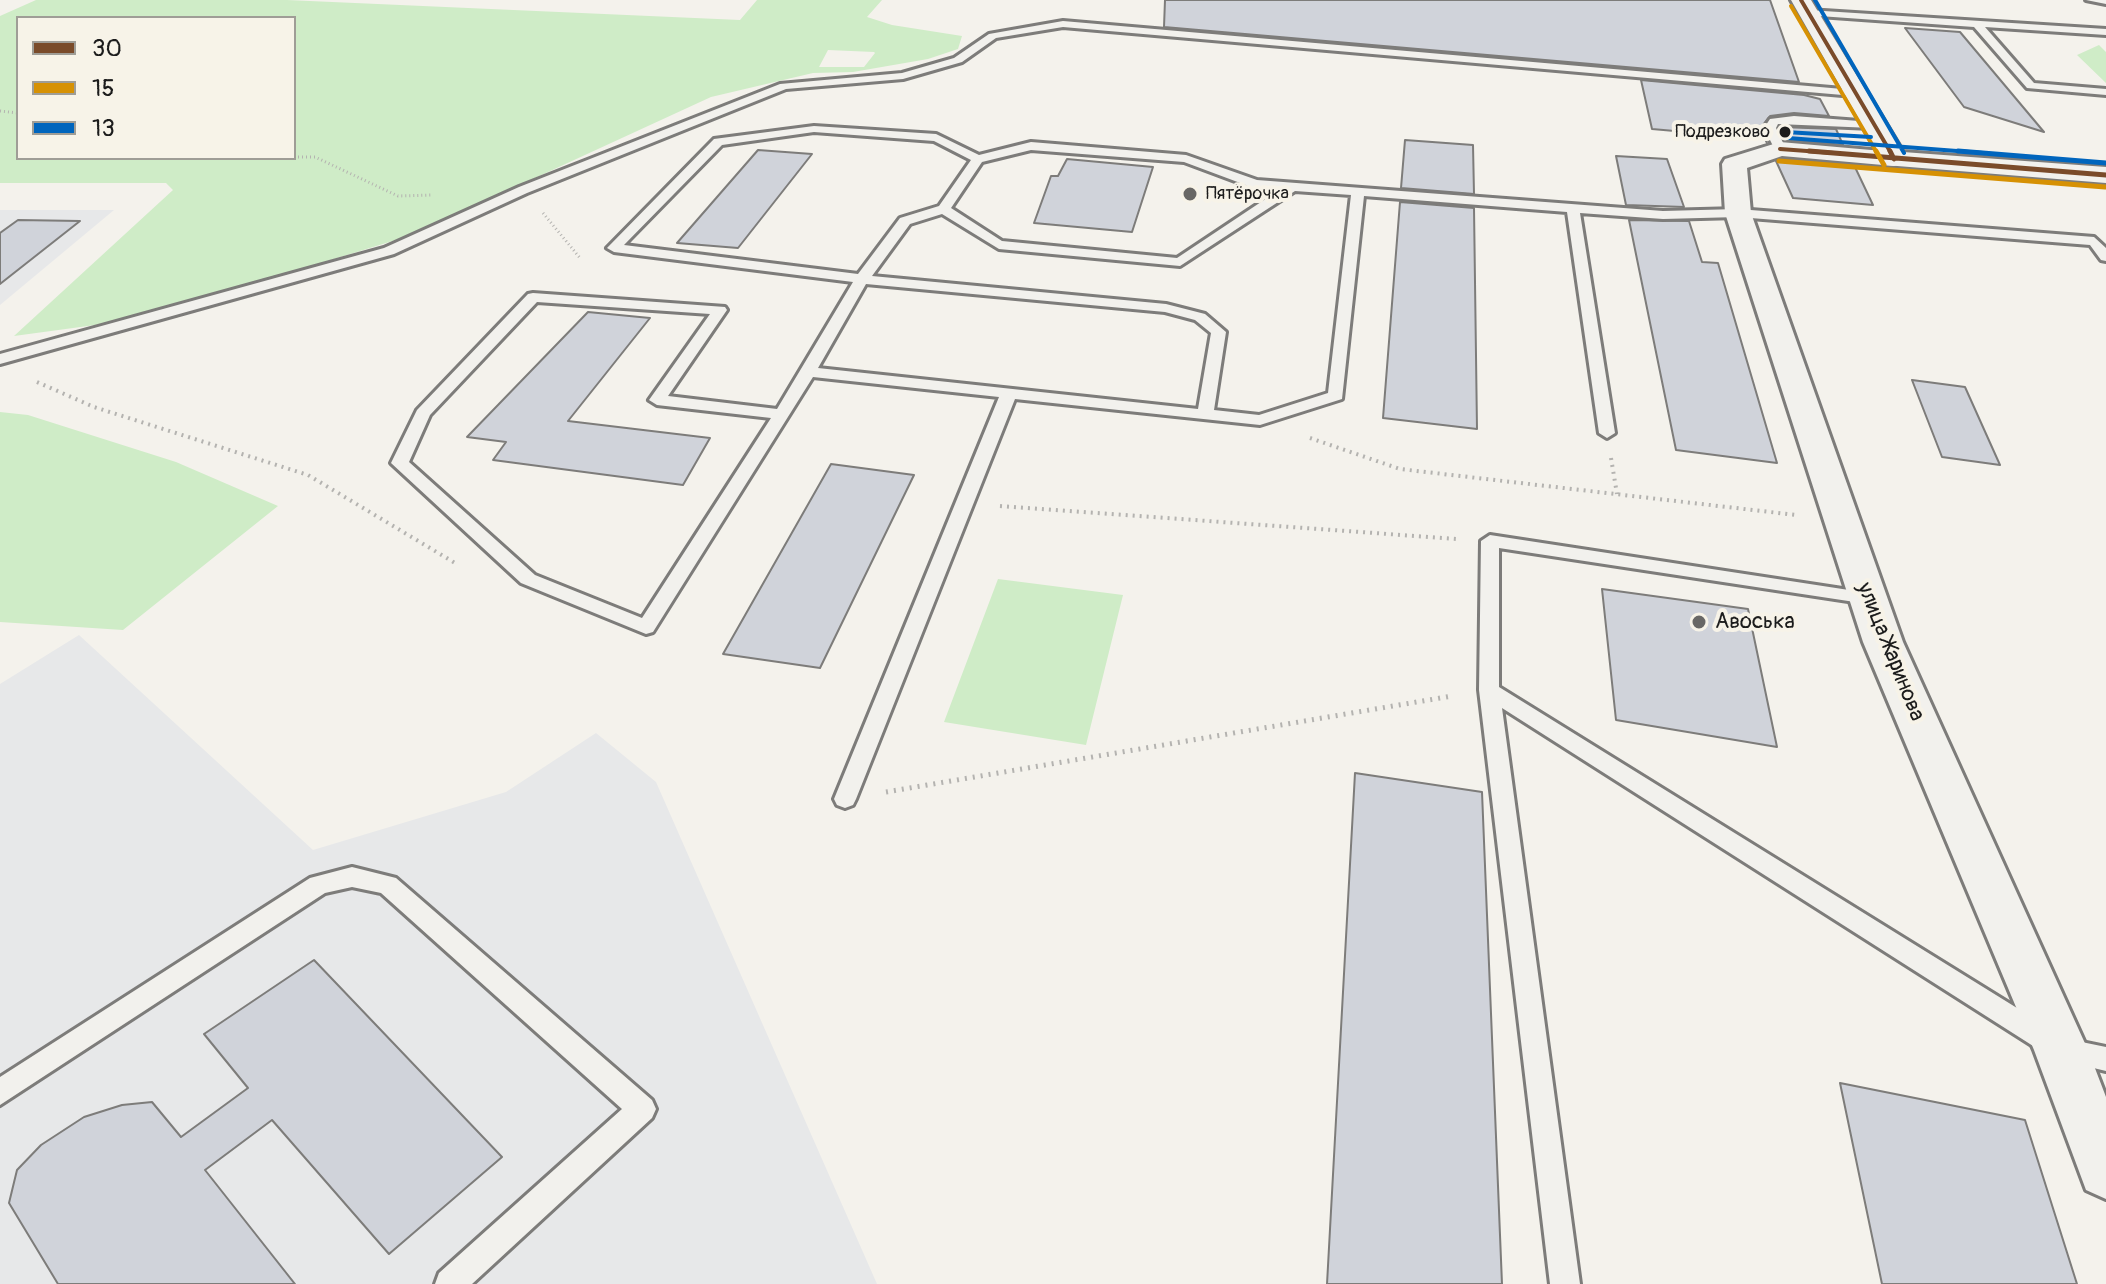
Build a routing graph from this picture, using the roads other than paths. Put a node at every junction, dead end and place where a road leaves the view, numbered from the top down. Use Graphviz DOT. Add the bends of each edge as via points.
graph roads {
  1 [pos="2091,0"];
  2 [pos="2106,1"];
  3 [pos="1805,7"];
  4 [pos="1977,24"];
  5 [pos="2106,32"];
  6 [pos="2106,92"];
  7 [pos="1854,93"];
  8 [pos="1872,125"];
  9 [pos="1780,149"];
  10 [pos="978,159"];
  11 [pos="1894,159"];
  12 [pos="2106,175"];
  13 [pos="1292,187"];
  14 [pos="1358,193"];
  15 [pos="944,209"];
  16 [pos="1573,209"];
  17 [pos="1738,213"];
  18 [pos="2106,257"];
  19 [pos="862,279"];
  20 [pos="0,359"];
  21 [pos="808,372"];
  22 [pos="1009,393"];
  23 [pos="781,414"];
  24 [pos="1205,414"];
  25 [pos="1607,433"];
  26 [pos="1868,598"];
  27 [pos="1489,690"];
  28 [pos="845,799"];
  29 [pos="2084,1054"];
  30 [pos="0,1092"];
  31 [pos="2106,1171"];
  32 [pos="450,1284"];
  33 [pos="1565,1284"];
  1 -- 2 [label="lane"];
  3 -- 4 [label="lane"];
  3 -- 7 [label="street"];
  4 -- 5 [label="lane"];
  4 -- 6 [label="lane" via="2031,86"];
  7 -- 8 [label="street"];
  7 -- 20 [label="lane" via="1063,24 993,36 958,60 903,76 784,86 523,190 389,251"];
  8 -- 9 [label="lane" via="1774,121 1770,128"];
  8 -- 11 [label="street"];
  9 -- 11 [label="street"];
  9 -- 17 [label="street, улица Жаринова" via="1734,164"];
  10 -- 13 [label="lane" via="1031,146 1186,159 1255,184"];
  10 -- 15 [label="lane"];
  10 -- 19 [label="lane" via="936,138 814,129 718,142 614,248"];
  11 -- 12 [label="street"];
  13 -- 14 [label="lane"];
  13 -- 15 [label="lane" via="1180,262 999,245"];
  14 -- 16 [label="lane"];
  14 -- 24 [label="lane" via="1336,396 1260,420"];
  15 -- 19 [label="lane" via="905,221"];
  16 -- 17 [label="lane"];
  16 -- 25 [label="lane"];
  17 -- 18 [label="lane" via="2094,241"];
  17 -- 26 [label="street, улица Жаринова"];
  19 -- 21 [label="lane"];
  19 -- 24 [label="lane" via="1166,308 1200,317 1219,332"];
  21 -- 22 [label="lane"];
  21 -- 23 [label="lane"];
  22 -- 24 [label="lane"];
  22 -- 28 [label="lane"];
  23 -- 23 [label="lane" via="646,627 528,579 400,463 423,413 533,297 720,310 657,400"];
  26 -- 27 [label="lane" via="1490,541"];
  26 -- 29 [label="street, улица Жаринова" via="1883,642"];
  27 -- 29 [label="lane"];
  27 -- 33 [label="lane"];
  29 -- 31 [label="street, улица Жаринова"];
  30 -- 32 [label="lane" via="318,885 352,877 388,885 642,1109"];
}
